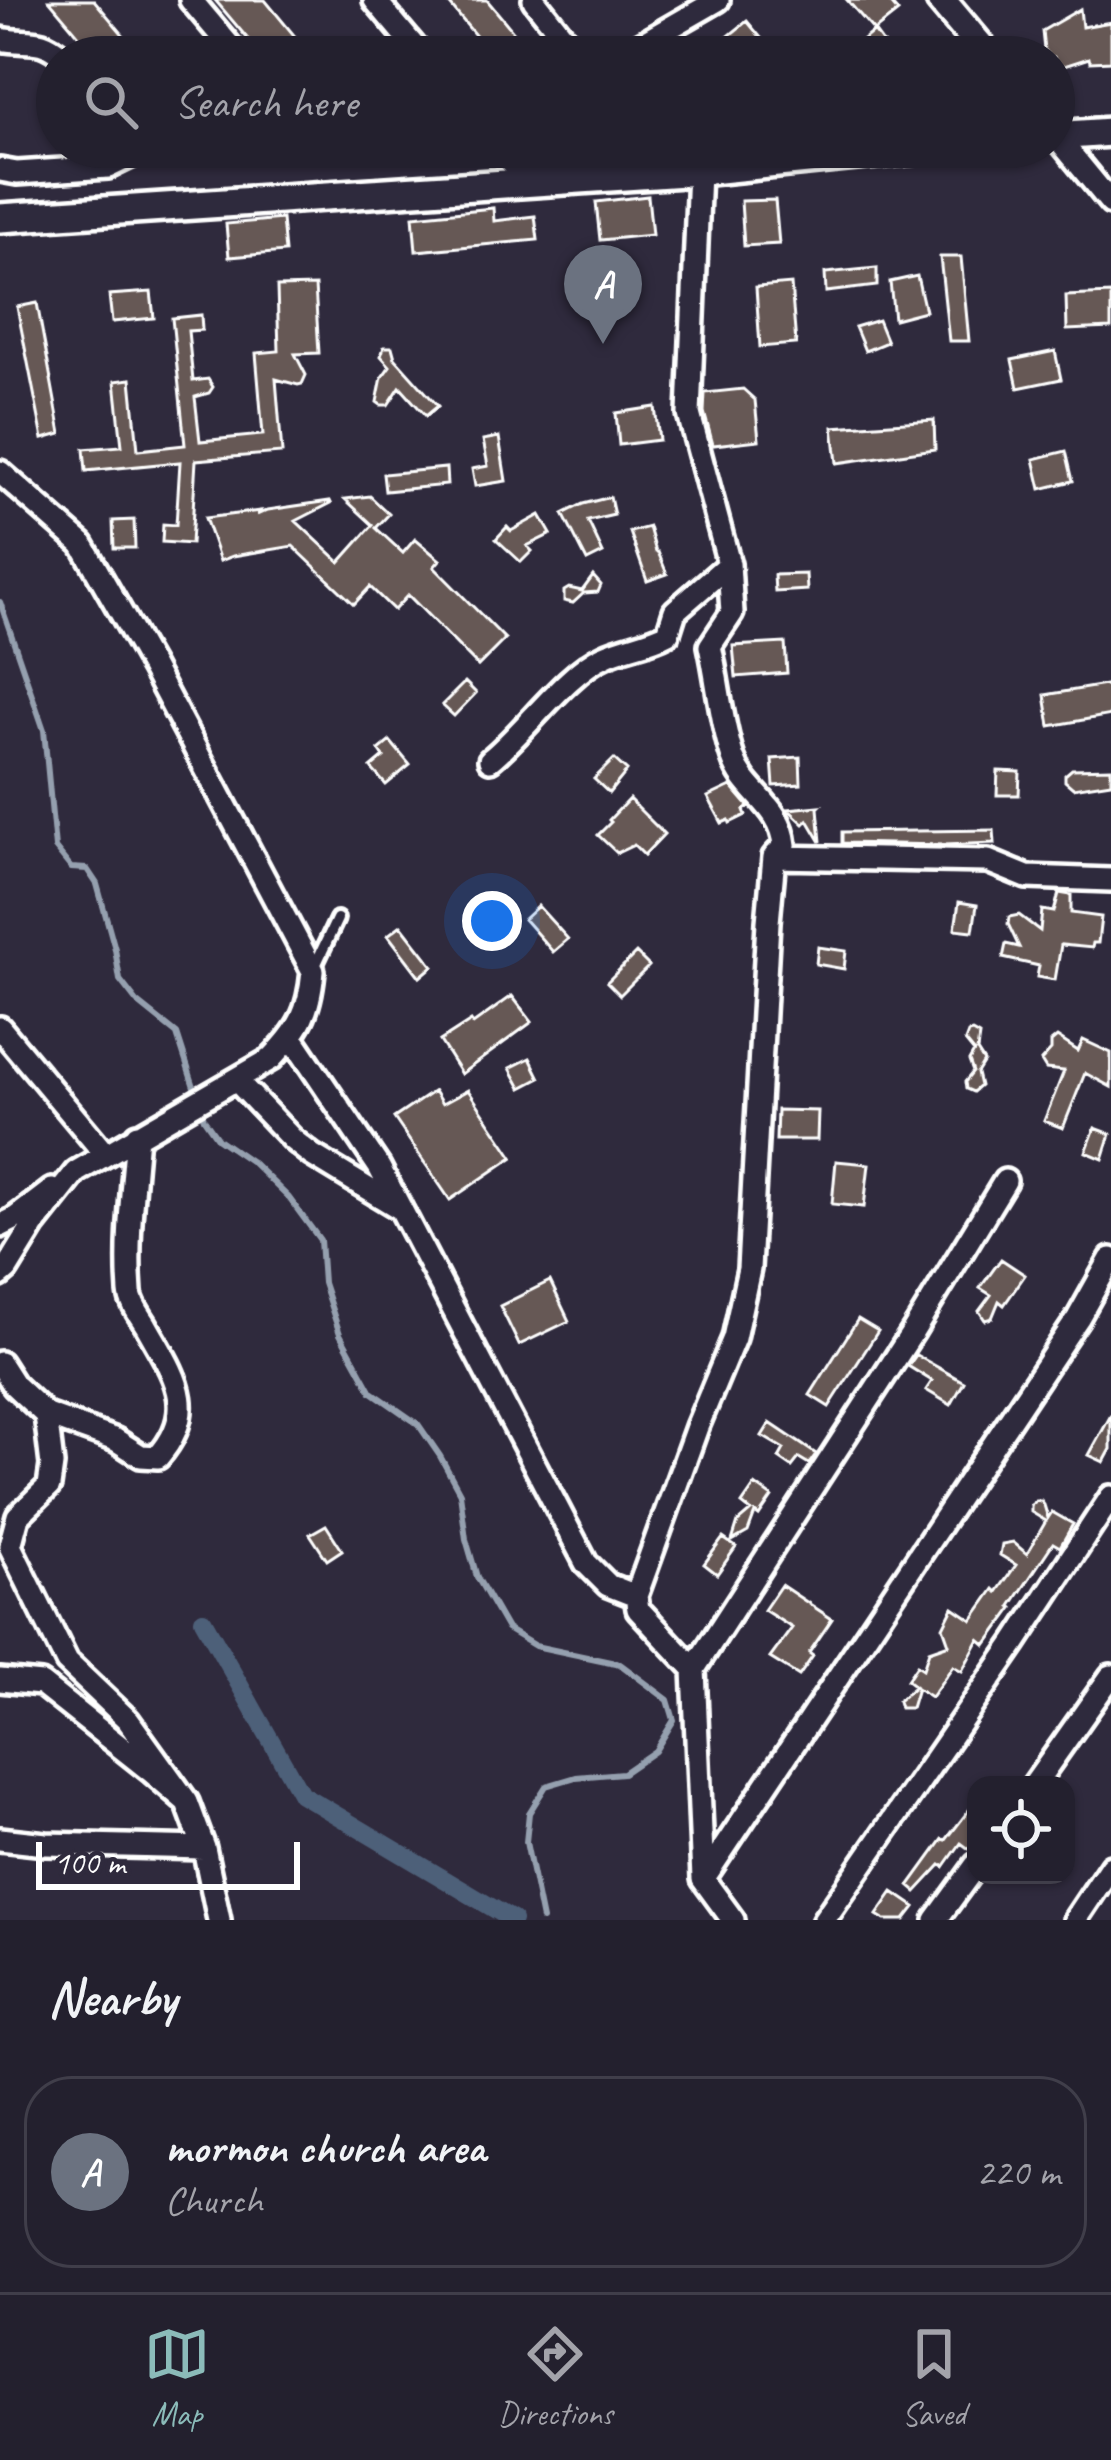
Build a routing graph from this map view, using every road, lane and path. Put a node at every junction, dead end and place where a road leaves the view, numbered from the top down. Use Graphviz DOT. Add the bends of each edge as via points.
graph roads {
  1 [pos="191,0"];
  2 [pos="534,0"];
  3 [pos="718,0"];
  4 [pos="941,0"];
  5 [pos="382,2"];
  6 [pos="693,6"];
  7 [pos="221,36"];
  8 [pos="407,36"];
  9 [pos="562,36"];
  10 [pos="649,36"];
  11 [pos="971,36"];
  12 [pos="0,39"];
  13 [pos="36,40"];
  14 [pos="1111,132"];
  15 [pos="1075,134"];
  16 [pos="1075,159"];
  17 [pos="90,168"];
  18 [pos="515,168"];
  19 [pos="730,168"];
  20 [pos="0,170"];
  21 [pos="700,171"];
  22 [pos="526,181"];
  23 [pos="1111,203"];
  24 [pos="0,218"];
  25 [pos="0,472"];
  26 [pos="729,564"];
  27 [pos="490,760"];
  28 [pos="774,857"];
  29 [pos="1111,880"];
  30 [pos="338,919"];
  31 [pos="313,970"];
  32 [pos="0,1028"];
  33 [pos="292,1038"];
  34 [pos="231,1084"];
  35 [pos="137,1136"];
  36 [pos="105,1154"];
  37 [pos="76,1172"];
  38 [pos="1005,1181"];
  39 [pos="401,1210"];
  40 [pos="0,1226"];
  41 [pos="1111,1259"];
  42 [pos="0,1275"];
  43 [pos="0,1363"];
  44 [pos="46,1415"];
  45 [pos="1111,1496"];
  46 [pos="636,1595"];
  47 [pos="694,1669"];
  48 [pos="1111,1676"];
  49 [pos="0,1680"];
  50 [pos="1040,1776"];
  51 [pos="187,1802"];
  52 [pos="0,1839"];
  53 [pos="204,1848"];
  54 [pos="1111,1865"];
  55 [pos="967,1877"];
  56 [pos="703,1879"];
  57 [pos="219,1920"];
  58 [pos="733,1920"];
  59 [pos="824,1920"];
  60 [pos="936,1920"];
  61 [pos="1075,1920"];
  1 -- 7 [label="street"];
  2 -- 9 [label="street"];
  3 -- 6 [label="street"];
  4 -- 11 [label="street"];
  5 -- 8 [label="street"];
  6 -- 10 [label="street"];
  12 -- 13 [label="street"];
  14 -- 15 [label="street"];
  16 -- 23 [label="street"];
  17 -- 20 [label="street"];
  18 -- 22 [label="street"];
  19 -- 21 [label="street"];
  21 -- 22 [label="street"];
  21 -- 26 [label="street" via="689,414"];
  22 -- 24 [label="street"];
  25 -- 31 [label="street" via="82,544"];
  26 -- 27 [label="street" via="675,611 668,633 603,656"];
  26 -- 28 [label="street" via="732,613 710,646 734,760 784,830 785,845"];
  28 -- 29 [label="street" via="988,861 1028,877"];
  28 -- 46 [label="street" via="749,1269 734,1338"];
  30 -- 31 [label="lane"];
  31 -- 33 [label="street" via="310,1004"];
  32 -- 36 [label="street"];
  33 -- 34 [label="street"];
  33 -- 39 [label="street"];
  34 -- 35 [label="street"];
  34 -- 39 [label="street" via="312,1155"];
  35 -- 36 [label="street"];
  35 -- 44 [label="street" via="130,1298 176,1381 182,1412 174,1439 158,1457 141,1456"];
  36 -- 37 [label="street"];
  37 -- 40 [label="street"];
  37 -- 42 [label="street"];
  38 -- 47 [label="street"];
  39 -- 46 [label="street" via="586,1563 608,1585"];
  41 -- 56 [label="street"];
  43 -- 44 [label="street"];
  44 -- 51 [label="street" via="49,1486 18,1516 10,1546 68,1662 128,1720"];
  45 -- 59 [label="street"];
  46 -- 47 [label="street" via="638,1609"];
  47 -- 56 [label="street"];
  48 -- 50 [label="street"];
  49 -- 51 [label="street" via="41,1684"];
  51 -- 53 [label="street"];
  52 -- 53 [label="street"];
  53 -- 57 [label="street"];
  54 -- 61 [label="street"];
  55 -- 60 [label="street"];
  56 -- 58 [label="street"];
}
